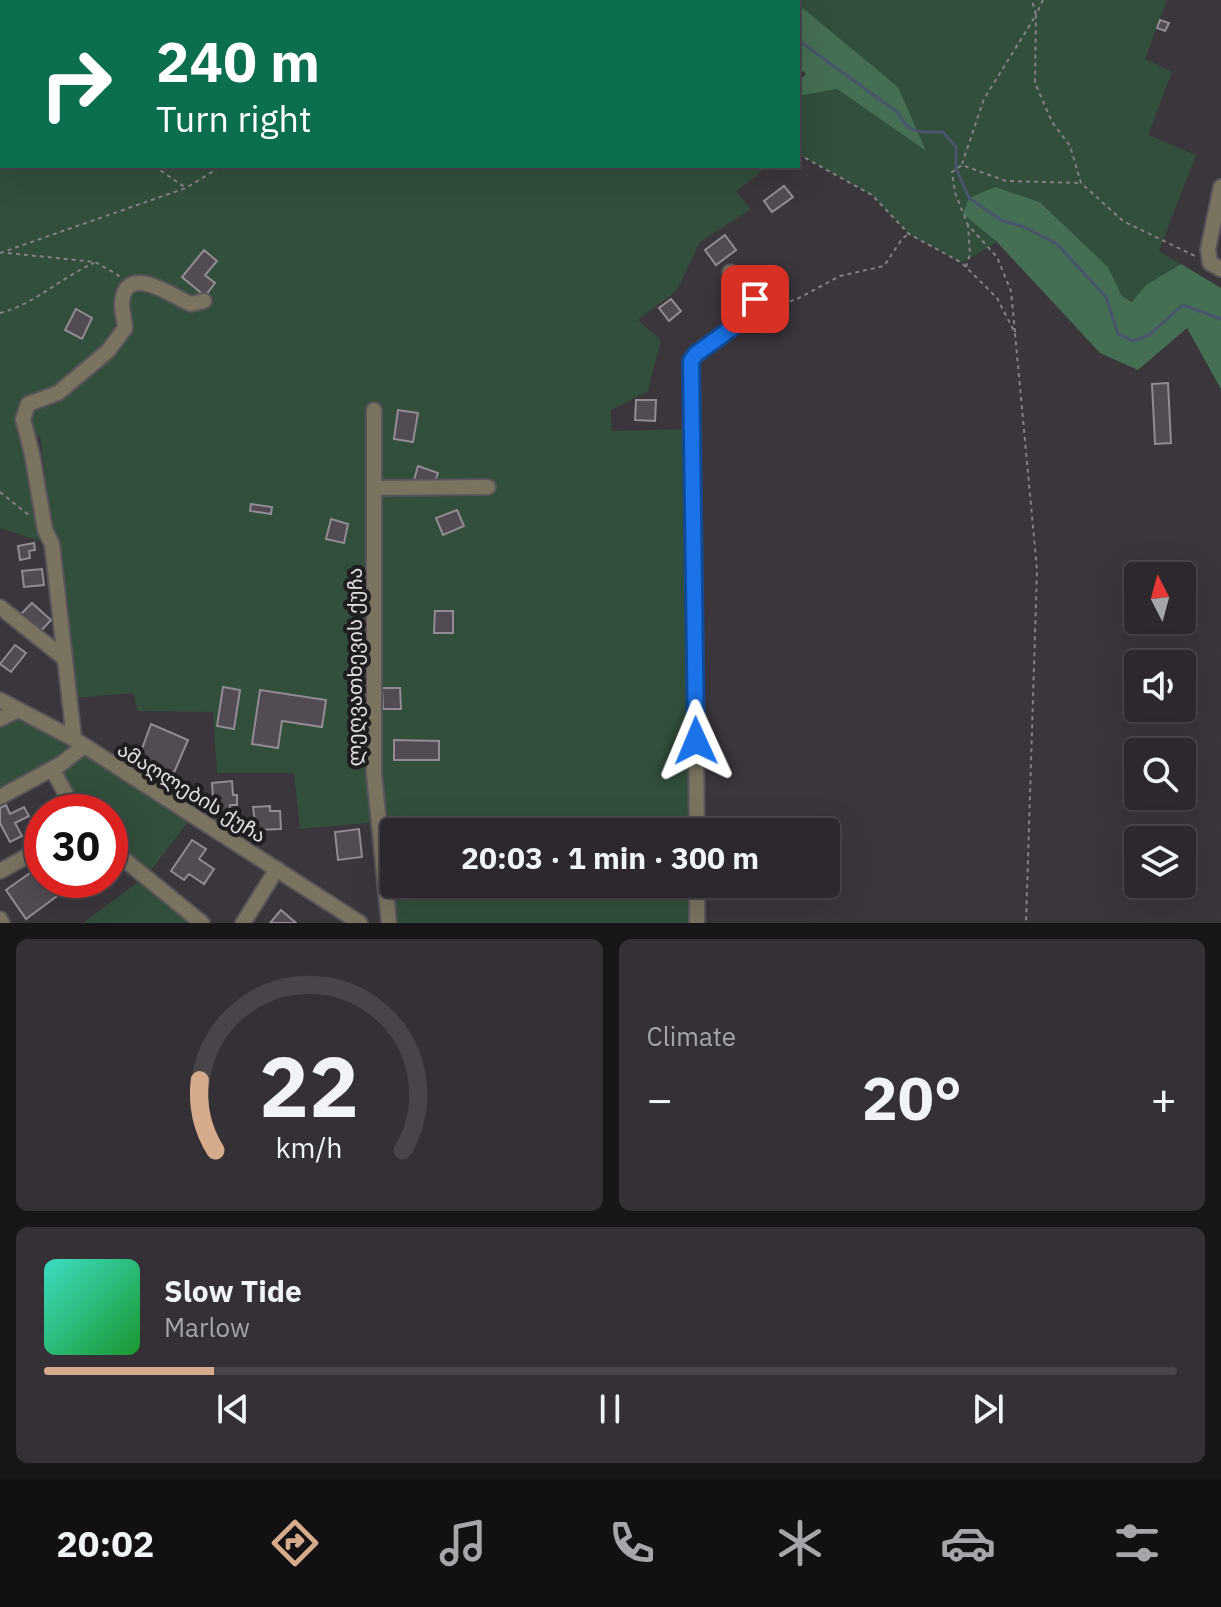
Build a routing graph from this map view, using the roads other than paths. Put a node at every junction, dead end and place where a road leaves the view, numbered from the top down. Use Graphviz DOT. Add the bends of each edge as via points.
graph roads {
  1 [pos="1221,187"];
  2 [pos="1215,266"];
  3 [pos="730,272"];
  4 [pos="204,301"];
  5 [pos="374,410"];
  6 [pos="488,487"];
  7 [pos="374,488"];
  8 [pos="0,607"];
  9 [pos="64,658"];
  10 [pos="0,700"];
  11 [pos="18,710"];
  12 [pos="0,719"];
  13 [pos="79,743"];
  14 [pos="52,769"];
  15 [pos="66,794"];
  16 [pos="0,797"];
  17 [pos="697,818"];
  18 [pos="24,858"];
  19 [pos="128,863"];
  20 [pos="277,869"];
  21 [pos="0,871"];
  22 [pos="697,898"];
  23 [pos="202,923"];
  24 [pos="243,923"];
  25 [pos="360,923"];
  26 [pos="389,923"];
  27 [pos="697,923"];
  1 -- 2 [label="street" via="1208,249"];
  3 -- 17 [label="street" via="755,299 754,312 691,361"];
  4 -- 9 [label="street" via="191,304 146,281 132,284 124,291 121,306 125,328 108,351 58,393 28,404 23,419 52,544"];
  5 -- 7 [label="street, ლეღვათხევის ქუჩა"];
  6 -- 7 [label="street"];
  7 -- 26 [label="street, ლეღვათხევის ქუჩა" via="374,774"];
  8 -- 9 [label="street"];
  9 -- 13 [label="street"];
  10 -- 11 [label="street, ამაღლების ქუჩა"];
  11 -- 12 [label="street"];
  11 -- 13 [label="street, ამაღლების ქუჩა"];
  13 -- 14 [label="street"];
  13 -- 20 [label="street, ამაღლების ქუჩა"];
  14 -- 15 [label="street"];
  14 -- 16 [label="street"];
  18 -- 21 [label="street"];
  19 -- 23 [label="street"];
  20 -- 24 [label="street"];
  20 -- 25 [label="street, ამაღლების ქუჩა"];
  22 -- 27 [label="street"];
}
